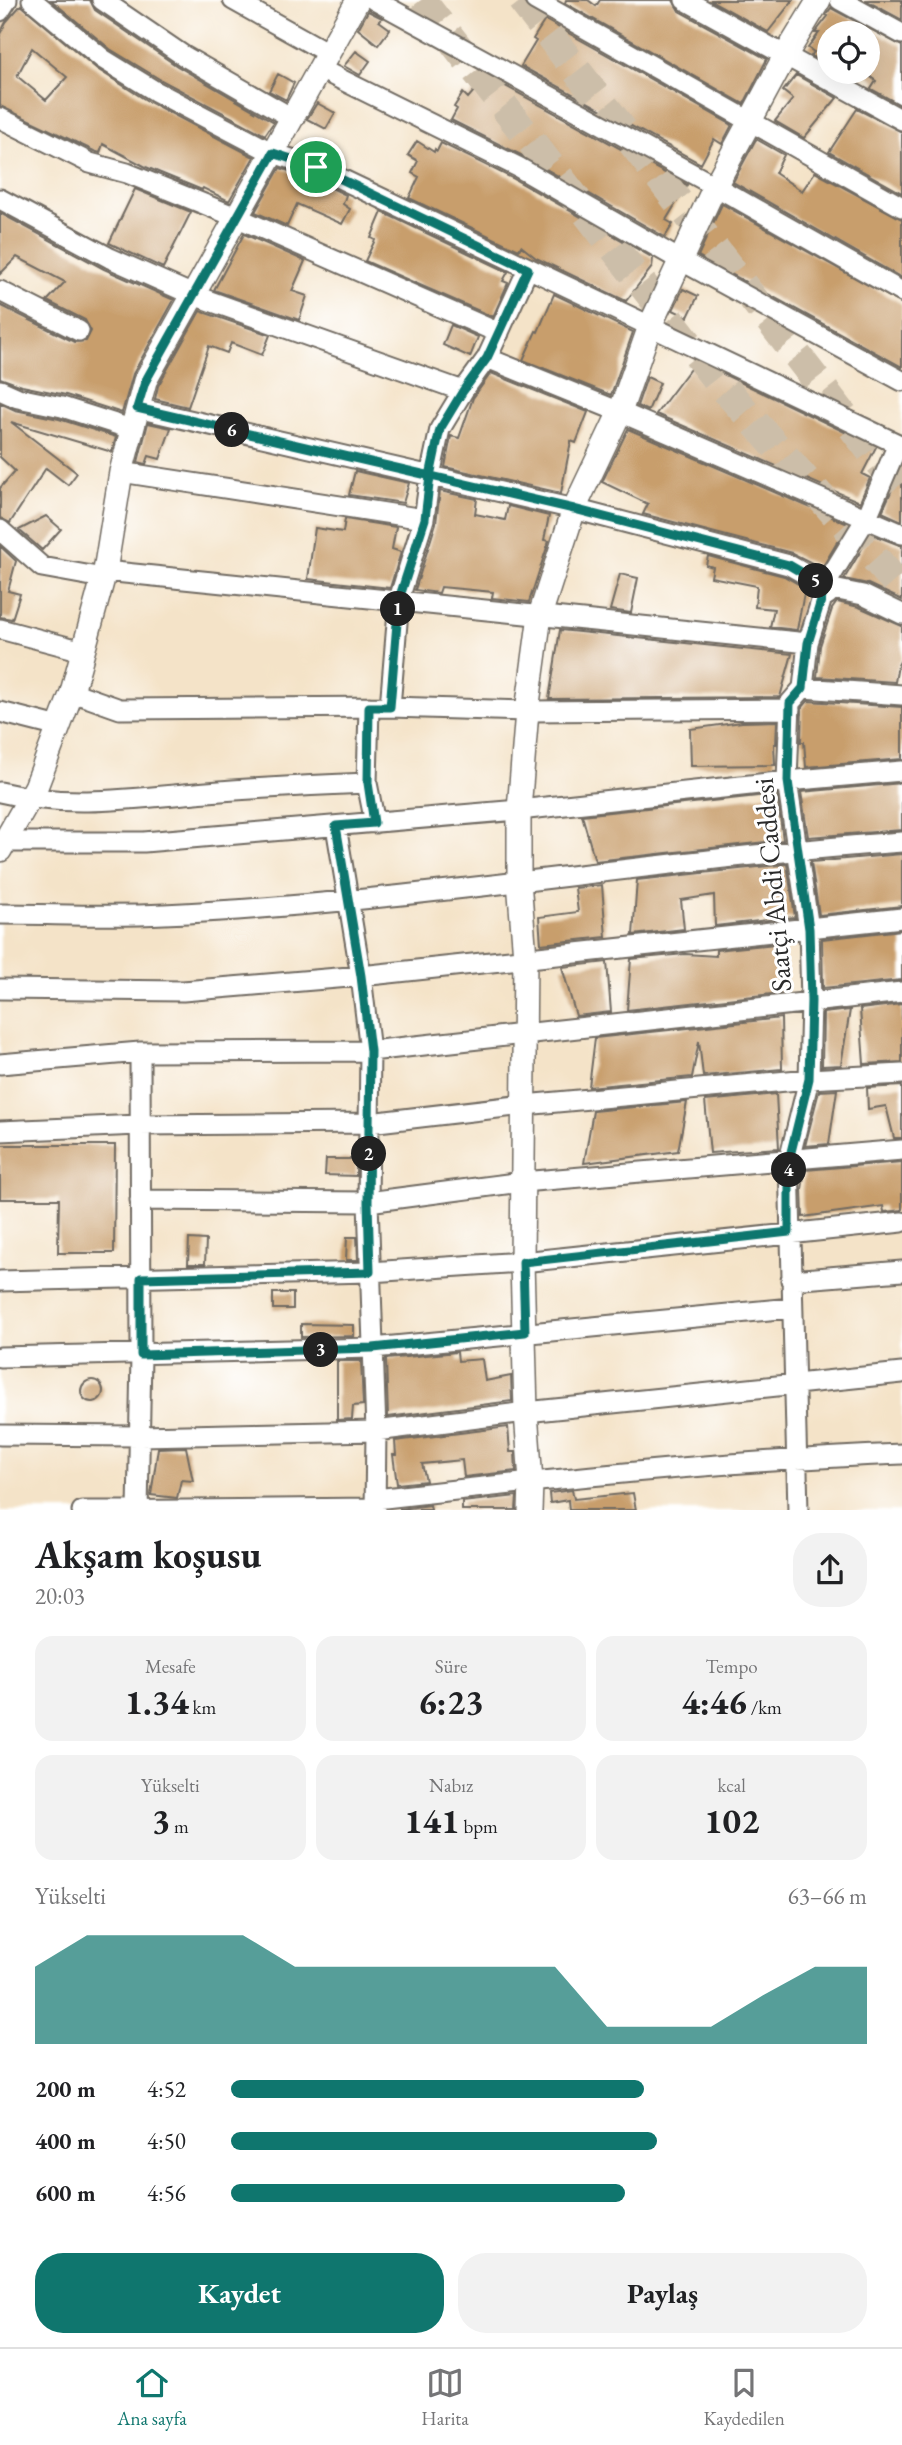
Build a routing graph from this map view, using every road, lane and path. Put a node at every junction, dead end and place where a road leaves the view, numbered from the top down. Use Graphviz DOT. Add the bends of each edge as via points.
graph roads {
  1 [pos="32,0"];
  2 [pos="102,0"];
  3 [pos="233,0"];
  4 [pos="358,0"];
  5 [pos="374,0"];
  6 [pos="535,0"];
  7 [pos="685,0"];
  8 [pos="819,0"];
  9 [pos="840,0"];
  10 [pos="902,34"];
  11 [pos="785,56"];
  12 [pos="324,61"];
  13 [pos="0,118"];
  14 [pos="292,118"];
  15 [pos="902,120"];
  16 [pos="750,121"];
  17 [pos="273,153"];
  18 [pos="715,186"];
  19 [pos="0,199"];
  20 [pos="902,207"];
  21 [pos="236,217"];
  22 [pos="680,260"];
  23 [pos="528,269"];
  24 [pos="0,290"];
  25 [pos="902,292"];
  26 [pos="193,295"];
  27 [pos="650,326"];
  28 [pos="79,331"];
  29 [pos="499,333"];
  30 [pos="487,358"];
  31 [pos="902,381"];
  32 [pos="0,390"];
  33 [pos="463,391"];
  34 [pos="620,412"];
  35 [pos="134,419"];
  36 [pos="900,445"];
  37 [pos="121,472"];
  38 [pos="430,476"];
  39 [pos="574,509"];
  40 [pos="867,517"];
  41 [pos="425,519"];
  42 [pos="0,530"];
  43 [pos="902,534"];
  44 [pos="104,574"];
  45 [pos="826,586"];
  46 [pos="399,599"];
  47 [pos="902,614"];
  48 [pos="540,615"];
  49 [pos="0,629"];
  50 [pos="808,643"];
  51 [pos="83,651"];
  52 [pos="803,688"];
  53 [pos="72,692"];
  54 [pos="902,695"];
  55 [pos="369,707"];
  56 [pos="390,707"];
  57 [pos="790,709"];
  58 [pos="527,711"];
  59 [pos="0,712"];
  60 [pos="59,727"];
  61 [pos="902,771"];
  62 [pos="788,781"];
  63 [pos="368,783"];
  64 [pos="0,792"];
  65 [pos="29,799"];
  66 [pos="519,810"];
  67 [pos="374,823"];
  68 [pos="336,826"];
  69 [pos="902,842"];
  70 [pos="2,846"];
  71 [pos="799,849"];
  72 [pos="519,881"];
  73 [pos="348,900"];
  74 [pos="0,914"];
  75 [pos="902,918"];
  76 [pos="809,929"];
  77 [pos="525,957"];
  78 [pos="361,976"];
  79 [pos="0,989"];
  80 [pos="902,992"];
  81 [pos="811,1001"];
  82 [pos="525,1032"];
  83 [pos="370,1051"];
  84 [pos="140,1052"];
  85 [pos="0,1063"];
  86 [pos="902,1074"];
  87 [pos="809,1079"];
  88 [pos="524,1105"];
  89 [pos="369,1123"];
  90 [pos="139,1125"];
  91 [pos="0,1131"];
  92 [pos="902,1150"];
  93 [pos="789,1160"];
  94 [pos="522,1182"];
  95 [pos="140,1200"];
  96 [pos="368,1202"];
  97 [pos="902,1222"];
  98 [pos="789,1232"];
  99 [pos="523,1262"];
  100 [pos="902,1271"];
  101 [pos="370,1272"];
  102 [pos="141,1278"];
  103 [pos="791,1280"];
  104 [pos="0,1281"];
  105 [pos="792,1308"];
  106 [pos="525,1332"];
  107 [pos="373,1348"];
  108 [pos="141,1355"];
  109 [pos="0,1357"];
  110 [pos="902,1373"];
  111 [pos="794,1384"];
  112 [pos="526,1412"];
  113 [pos="376,1431"];
  114 [pos="0,1436"];
  115 [pos="140,1436"];
  116 [pos="902,1454"];
  117 [pos="796,1458"];
  118 [pos="531,1482"];
  119 [pos="376,1506"];
  120 [pos="82,1510"];
  121 [pos="138,1510"];
  122 [pos="530,1510"];
  123 [pos="798,1510"];
  1 -- 17 [label="street" via="103,59"];
  2 -- 14 [label="street"];
  3 -- 12 [label="street"];
  4 -- 12 [label="street"];
  5 -- 18 [label="street"];
  6 -- 16 [label="street"];
  7 -- 11 [label="street"];
  8 -- 11 [label="street"];
  9 -- 10 [label="street"];
  11 -- 15 [label="street"];
  11 -- 16 [label="street"];
  12 -- 14 [label="street"];
  12 -- 22 [label="street"];
  13 -- 21 [label="street" via="90,163"];
  14 -- 17 [label="street"];
  16 -- 18 [label="street"];
  16 -- 20 [label="street"];
  17 -- 21 [label="street"];
  17 -- 23 [label="street" via="316,167"];
  18 -- 22 [label="street"];
  18 -- 25 [label="street"];
  19 -- 26 [label="street" via="110,258"];
  21 -- 26 [label="street"];
  21 -- 29 [label="street"];
  22 -- 27 [label="street"];
  22 -- 31 [label="street"];
  23 -- 27 [label="street"];
  23 -- 29 [label="street"];
  24 -- 28 [label="street"];
  26 -- 33 [label="street"];
  26 -- 35 [label="street" via="145,382"];
  27 -- 34 [label="street"];
  27 -- 36 [label="street"];
  29 -- 30 [label="street"];
  30 -- 33 [label="street"];
  30 -- 34 [label="street"];
  32 -- 35 [label="street" via="18,398"];
  33 -- 38 [label="street" via="440,429"];
  34 -- 39 [label="street"];
  34 -- 40 [label="street"];
  35 -- 37 [label="street"];
  35 -- 38 [label="street"];
  36 -- 40 [label="street"];
  37 -- 41 [label="street"];
  37 -- 44 [label="street"];
  38 -- 39 [label="street"];
  38 -- 41 [label="street"];
  39 -- 45 [label="street" via="789,565"];
  39 -- 48 [label="street"];
  40 -- 43 [label="street"];
  40 -- 45 [label="street"];
  41 -- 46 [label="street"];
  42 -- 44 [label="street" via="42,567"];
  44 -- 46 [label="street"];
  44 -- 51 [label="street"];
  45 -- 47 [label="street" via="863,595"];
  45 -- 50 [label="street"];
  46 -- 48 [label="street"];
  46 -- 56 [label="street"];
  48 -- 50 [label="street"];
  48 -- 58 [label="street"];
  49 -- 51 [label="street"];
  50 -- 52 [label="street"];
  51 -- 53 [label="street"];
  52 -- 54 [label="street"];
  52 -- 57 [label="street"];
  53 -- 55 [label="street" via="120,709"];
  53 -- 60 [label="street"];
  55 -- 56 [label="street"];
  55 -- 63 [label="street"];
  56 -- 58 [label="street"];
  57 -- 58 [label="street"];
  57 -- 62 [label="street, Saatçi Abdi Caddesi"];
  58 -- 66 [label="street"];
  59 -- 60 [label="street"];
  60 -- 65 [label="street"];
  61 -- 62 [label="street"];
  62 -- 66 [label="street"];
  62 -- 71 [label="street, Saatçi Abdi Caddesi"];
  63 -- 65 [label="street" via="77,803"];
  63 -- 67 [label="street"];
  64 -- 65 [label="street"];
  65 -- 70 [label="street"];
  66 -- 67 [label="street"];
  66 -- 72 [label="street"];
  67 -- 68 [label="street"];
  68 -- 70 [label="street" via="144,842"];
  68 -- 73 [label="street"];
  69 -- 71 [label="street"];
  71 -- 72 [label="street"];
  71 -- 76 [label="street, Saatçi Abdi Caddesi"];
  72 -- 73 [label="street"];
  72 -- 77 [label="street"];
  73 -- 74 [label="street" via="163,915"];
  73 -- 78 [label="street"];
  75 -- 76 [label="street"];
  76 -- 77 [label="street"];
  76 -- 81 [label="street, Saatçi Abdi Caddesi"];
  77 -- 78 [label="street"];
  77 -- 82 [label="street"];
  78 -- 79 [label="street" via="183,991"];
  78 -- 83 [label="street"];
  80 -- 81 [label="street"];
  81 -- 82 [label="street"];
  81 -- 87 [label="street, Saatçi Abdi Caddesi"];
  82 -- 83 [label="street"];
  82 -- 88 [label="street"];
  83 -- 84 [label="street"];
  83 -- 89 [label="street"];
  84 -- 85 [label="street"];
  84 -- 90 [label="street"];
  86 -- 87 [label="street"];
  87 -- 88 [label="street"];
  87 -- 93 [label="street, Saatçi Abdi Caddesi"];
  88 -- 89 [label="street"];
  88 -- 94 [label="street"];
  89 -- 90 [label="street"];
  89 -- 96 [label="street"];
  90 -- 91 [label="street"];
  90 -- 95 [label="street"];
  92 -- 93 [label="street"];
  93 -- 94 [label="street"];
  93 -- 98 [label="street, Saatçi Abdi Caddesi"];
  94 -- 96 [label="street"];
  94 -- 99 [label="street"];
  95 -- 96 [label="street"];
  95 -- 102 [label="street"];
  96 -- 101 [label="street"];
  97 -- 98 [label="street"];
  98 -- 99 [label="street"];
  98 -- 103 [label="street, Saatçi Abdi Caddesi"];
  99 -- 101 [label="street"];
  99 -- 106 [label="street"];
  100 -- 103 [label="street"];
  101 -- 102 [label="street"];
  101 -- 107 [label="street"];
  102 -- 104 [label="street"];
  102 -- 108 [label="street"];
  103 -- 105 [label="street, Saatçi Abdi Caddesi"];
  105 -- 106 [label="street"];
  105 -- 111 [label="street, Saatçi Abdi Caddesi"];
  106 -- 107 [label="street"];
  106 -- 112 [label="street"];
  107 -- 108 [label="street"];
  107 -- 113 [label="street"];
  108 -- 109 [label="street"];
  108 -- 115 [label="street"];
  110 -- 111 [label="street"];
  111 -- 112 [label="street"];
  111 -- 117 [label="street, Saatçi Abdi Caddesi"];
  112 -- 113 [label="street"];
  112 -- 118 [label="street"];
  113 -- 115 [label="street"];
  113 -- 119 [label="street"];
  114 -- 115 [label="street"];
  115 -- 121 [label="street"];
  116 -- 117 [label="street"];
  117 -- 118 [label="street"];
  117 -- 123 [label="street, Saatçi Abdi Caddesi"];
  118 -- 119 [label="street"];
  118 -- 122 [label="street"];
  119 -- 121 [label="street"];
  120 -- 121 [label="street"];
}
